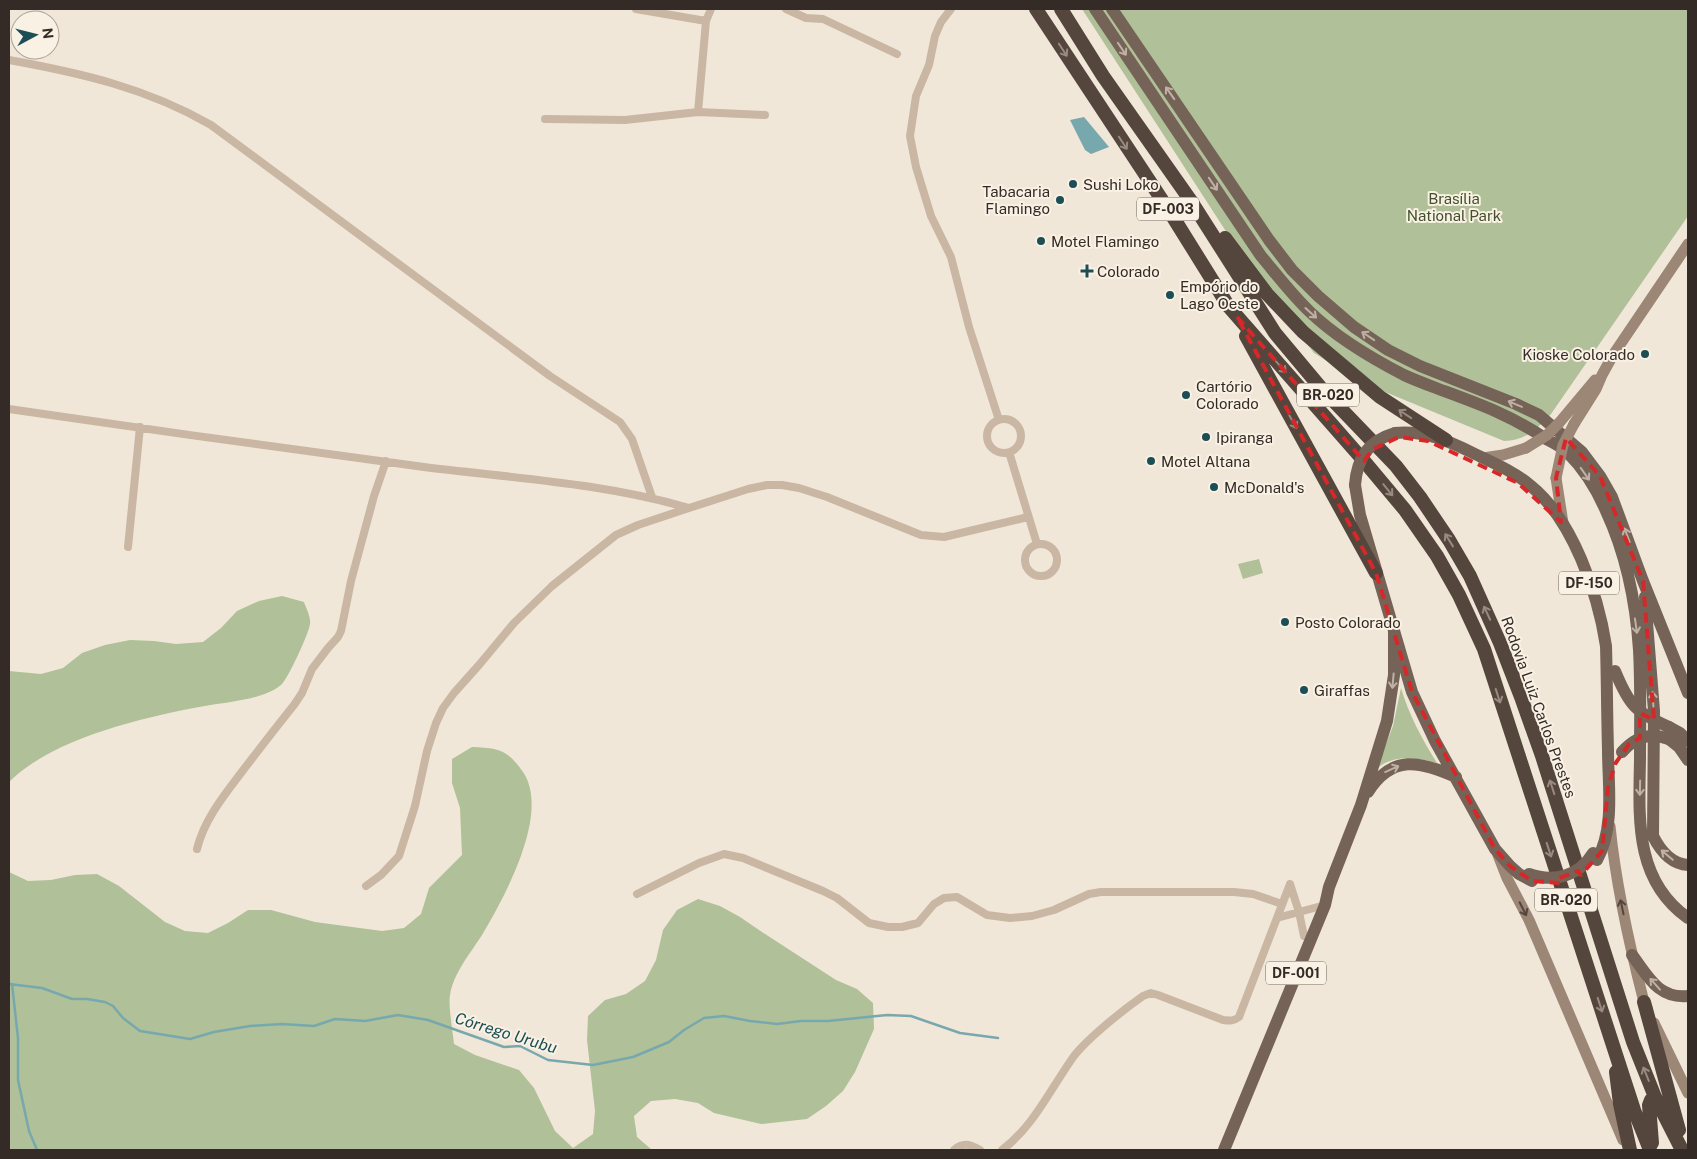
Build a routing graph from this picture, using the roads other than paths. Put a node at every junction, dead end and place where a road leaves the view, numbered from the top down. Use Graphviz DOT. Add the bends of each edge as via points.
graph roads {
  1 [pos="636,9"];
  2 [pos="711,9"];
  3 [pos="786,9"];
  4 [pos="951,9"];
  5 [pos="1036,9"];
  6 [pos="1061,9"];
  7 [pos="1095,9"];
  8 [pos="1112,9"];
  9 [pos="706,21"];
  10 [pos="897,54"];
  11 [pos="9,60"];
  12 [pos="698,112"];
  13 [pos="765,115"];
  14 [pos="545,120"];
  15 [pos="1191,201"];
  16 [pos="1688,244"];
  17 [pos="1237,317"];
  18 [pos="1602,375"];
  19 [pos="9,410"];
  20 [pos="999,420"];
  21 [pos="140,427"];
  22 [pos="1397,435"];
  23 [pos="1446,440"];
  24 [pos="1009,452"];
  25 [pos="1483,458"];
  26 [pos="386,461"];
  27 [pos="652,497"];
  28 [pos="689,508"];
  29 [pos="1028,517"];
  30 [pos="1563,523"];
  31 [pos="1037,544"];
  32 [pos="128,547"];
  33 [pos="1583,566"];
  34 [pos="1376,573"];
  35 [pos="1643,580"];
  36 [pos="1394,632"];
  37 [pos="1606,646"];
  38 [pos="1688,693"];
  39 [pos="1669,733"];
  40 [pos="1688,741"];
  41 [pos="1608,748"];
  42 [pos="1688,760"];
  43 [pos="1456,777"];
  44 [pos="1608,788"];
  45 [pos="1361,805"];
  46 [pos="1608,810"];
  47 [pos="1477,814"];
  48 [pos="197,849"];
  49 [pos="1495,849"];
  50 [pos="1595,857"];
  51 [pos="1688,865"];
  52 [pos="1531,877"];
  53 [pos="366,886"];
  54 [pos="637,894"];
  55 [pos="1282,904"];
  56 [pos="1321,906"];
  57 [pos="1299,912"];
  58 [pos="1277,918"];
  59 [pos="1688,918"];
  60 [pos="1304,936"];
  61 [pos="1632,955"];
  62 [pos="1688,996"];
  63 [pos="1644,1002"];
  64 [pos="1615,1049"];
  65 [pos="1688,1093"];
  66 [pos="1656,1097"];
  67 [pos="954,1150"];
  68 [pos="980,1150"];
  69 [pos="1002,1150"];
  70 [pos="1216,1150"];
  71 [pos="1224,1150"];
  72 [pos="1628,1150"];
  73 [pos="1652,1150"];
  74 [pos="1683,1150"];
  1 -- 9 [label="street"];
  2 -- 9 [label="street"];
  3 -- 10 [label="street" via="806,18 823,19"];
  4 -- 20 [label="street" via="935,36 929,65 916,96 910,136 931,216 951,257 969,327"];
  5 -- 17 [label="highway, DF-003, one-way"];
  6 -- 15 [label="highway, DF-003" via="1103,76"];
  7 -- 59 [label="main road, one-way" via="1262,256 1310,312 1340,336 1406,376 1525,424 1567,452 1585,472 1607,512 1630,582 1639,649 1639,822 1644,851 1662,892"];
  35 -- 8 [label="main road, one-way" via="1612,498 1600,476 1577,448 1539,415 1388,350 1354,327 1292,270"];
  9 -- 12 [label="street"];
  11 -- 27 [label="street" via="101,79 184,110 211,126 550,376 620,422 632,439"];
  12 -- 13 [label="street"];
  12 -- 14 [label="street" via="625,120"];
  23 -- 15 [label="highway, one-way" via="1380,397 1303,332 1267,294"];
  66 -- 15 [label="highway, Rodovia Luiz Carlos Prestes / BR-020, one-way" via="1633,1042 1521,697 1470,576 1402,474 1320,388 1275,333"];
  16 -- 18 [label="main road"];
  17 -- 34 [label="highway, one-way"];
  17 -- 64 [label="highway, BR-020, one-way" via="1404,510 1437,556 1459,595 1484,650"];
  18 -- 25 [label="main road, bridge" via="1547,435 1526,448"];
  18 -- 30 [label="main road, bridge" via="1563,445 1556,478"];
  19 -- 21 [label="street"];
  20 -- 24 [label="street" via="1012,421 1020,431 1019,444"];
  20 -- 24 [label="street" via="989,428 988,441 996,451"];
  21 -- 26 [label="street"];
  21 -- 32 [label="street"];
  22 -- 23 [label="main road, DF-150" via="1413,433"];
  22 -- 33 [label="main road" via="1416,437 1446,447 1503,474 1532,492 1557,523"];
  22 -- 34 [label="main road, bridge" via="1379,439 1366,450 1358,463 1360,515"];
  23 -- 25 [label="main road, DF-150"];
  24 -- 29 [label="street"];
  25 -- 30 [label="main road, DF-150" via="1532,486"];
  26 -- 27 [label="street"];
  26 -- 48 [label="street" via="338,637 316,663 294,705 224,796 204,828"];
  27 -- 28 [label="street"];
  28 -- 29 [label="street" via="748,489 782,485 827,497 932,537"];
  28 -- 53 [label="street" via="624,530 552,586 514,623 443,708 399,856"];
  29 -- 31 [label="street"];
  30 -- 33 [label="main road, DF-150"];
  31 -- 31 [label="street" via="1026,552 1024,559 1029,572 1041,577 1056,567 1056,556 1049,546"];
  33 -- 37 [label="main road, DF-150" via="1599,612"];
  34 -- 36 [label="main road"];
  35 -- 38 [label="main road"];
  51 -- 35 [label="main road, one-way" via="1667,855 1653,836 1654,711"];
  36 -- 43 [label="main road" via="1412,692"];
  36 -- 45 [label="main road, DF-001, one-way" via="1391,700"];
  37 -- 39 [label="main road, DF-150, bridge" via="1631,704"];
  37 -- 41 [label="main road, DF-150"];
  39 -- 40 [label="main road, DF-150" via="1680,733"];
  39 -- 42 [label="main road, DF-150"];
  39 -- 44 [label="main road, DF-150, bridge" via="1642,737 1629,744 1615,764"];
  41 -- 44 [label="main road, DF-150"];
  41 -- 50 [label="main road" via="1602,774"];
  45 -- 43 [label="main road, DF-001, one-way" via="1375,781 1384,772 1401,765 1433,767"];
  43 -- 47 [label="main road"];
  44 -- 46 [label="main road, DF-150"];
  45 -- 56 [label="main road, DF-001"];
  46 -- 50 [label="main road, DF-150" via="1602,851"];
  61 -- 46 [label="main road, one-way" via="1617,883"];
  47 -- 49 [label="main road"];
  47 -- 52 [label="main road" via="1513,861"];
  49 -- 52 [label="main road" via="1515,870"];
  49 -- 72 [label="main road, one-way"];
  50 -- 52 [label="main road" via="1588,870 1572,879 1553,883"];
  54 -- 55 [label="street" via="724,854 743,858 823,891 869,922 888,927 918,923 939,900 952,897 987,915 1010,918 1054,910 1101,892 1234,892 1253,894"];
  55 -- 57 [label="street" via="1290,884"];
  55 -- 58 [label="street"];
  56 -- 57 [label="street"];
  56 -- 60 [label="main road, DF-001"];
  56 -- 71 [label="main road, DF-001"];
  57 -- 58 [label="street"];
  57 -- 60 [label="street"];
  58 -- 69 [label="street" via="1236,1020 1223,1020 1158,995 1143,996 1076,1054 1024,1130"];
  60 -- 70 [label="main road, DF-001"];
  62 -- 61 [label="main road, one-way" via="1672,996 1661,990"];
  61 -- 63 [label="main road"];
  63 -- 65 [label="main road"];
  63 -- 74 [label="highway"];
  64 -- 72 [label="highway"];
  64 -- 73 [label="highway, BR-020" via="1634,1110"];
  66 -- 73 [label="highway" via="1649,1105"];
  66 -- 74 [label="highway, Rodovia Luiz Carlos Prestes / BR-020"];
  67 -- 68 [label="street" via="966,1144"];
}
